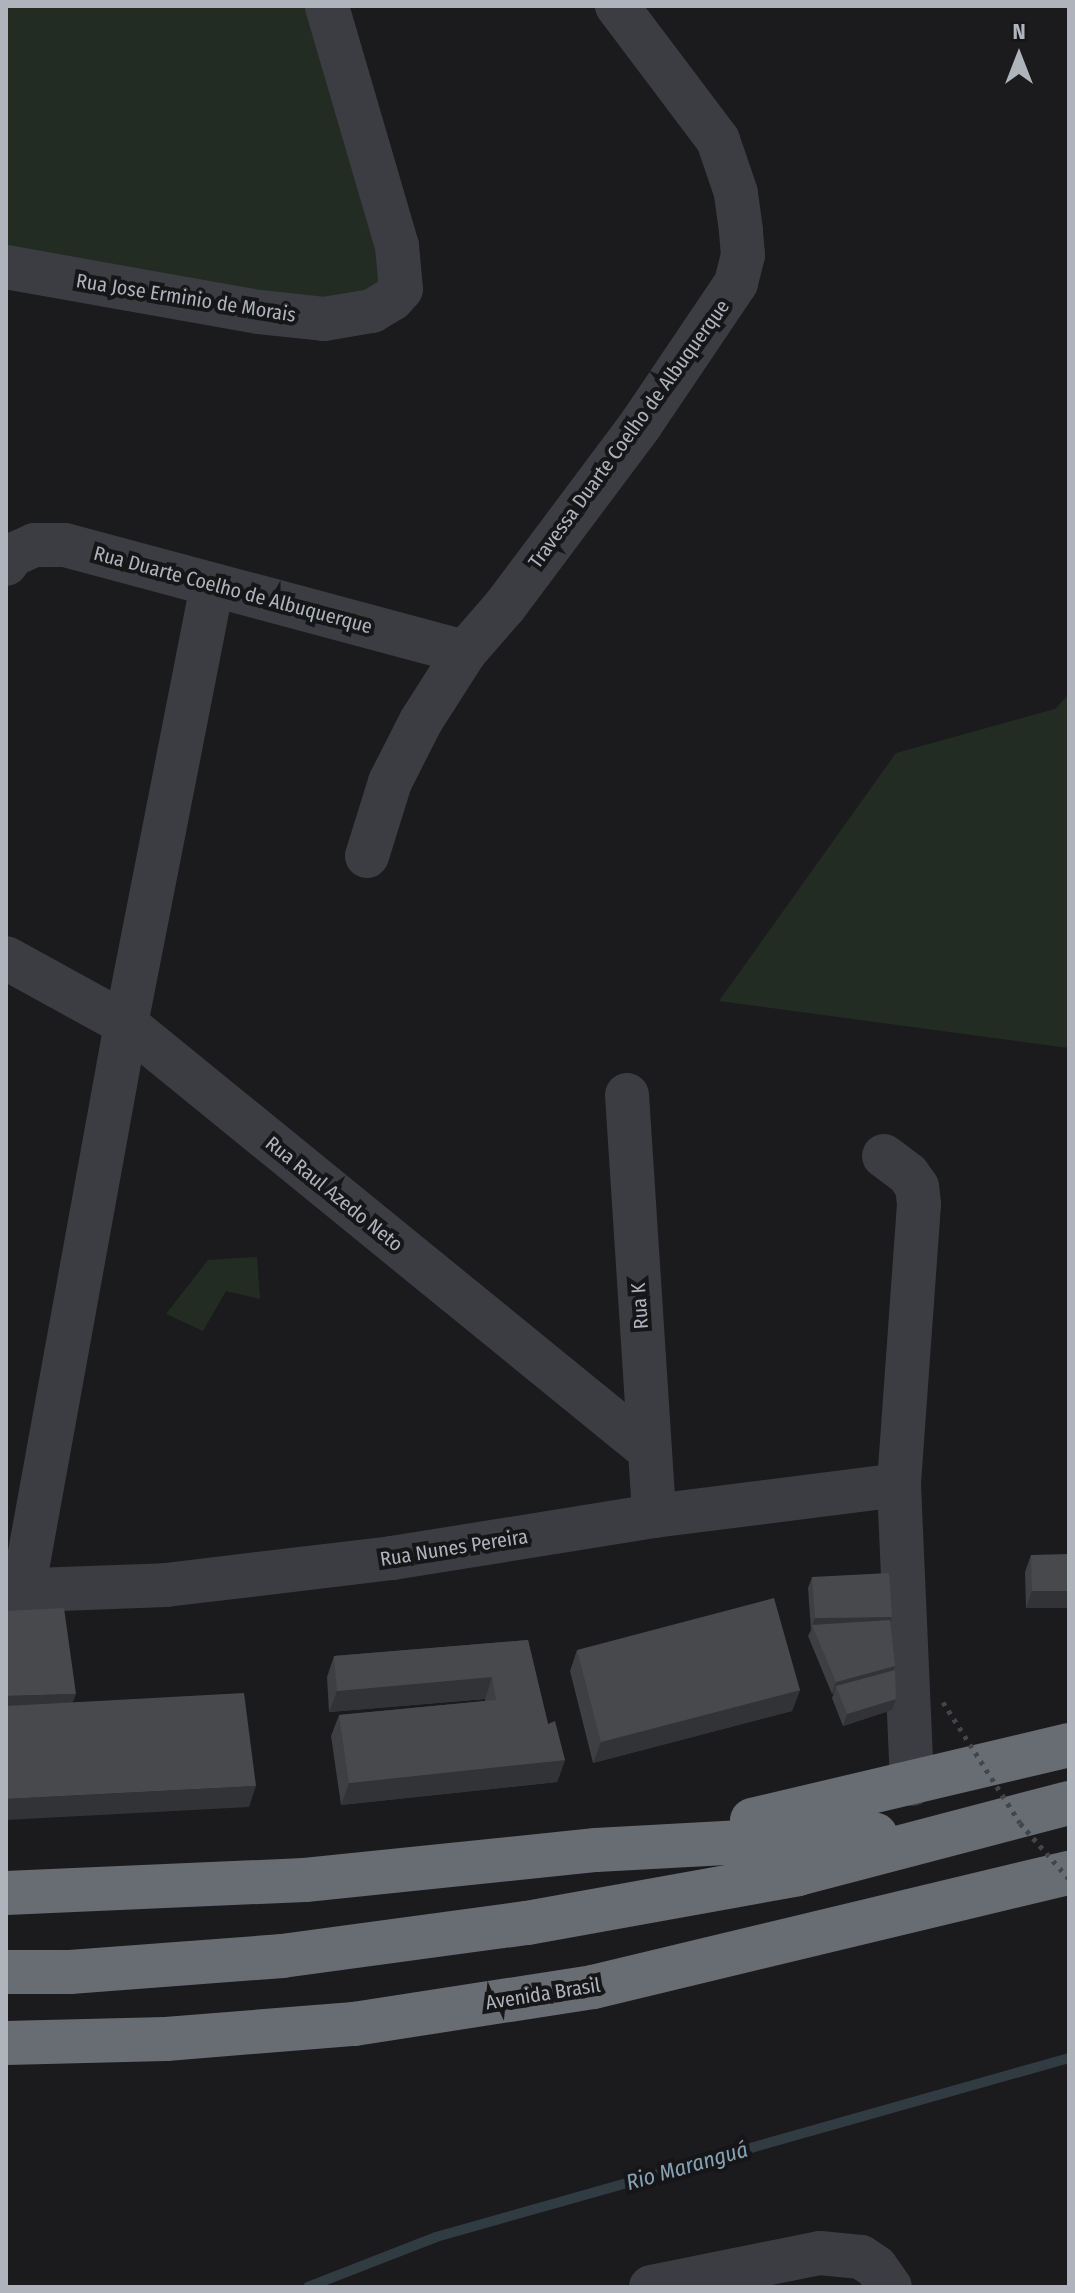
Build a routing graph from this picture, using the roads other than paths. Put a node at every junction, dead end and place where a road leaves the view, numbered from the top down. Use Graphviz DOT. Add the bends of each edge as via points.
graph roads {
  1 [pos="327,6"];
  2 [pos="617,6"];
  3 [pos="6,267"];
  4 [pos="6,564"];
  5 [pos="212,587"];
  6 [pos="465,652"];
  7 [pos="367,856"];
  8 [pos="6,958"];
  9 [pos="126,1024"];
  10 [pos="627,1095"];
  11 [pos="884,1156"];
  12 [pos="649,1450"];
  13 [pos="899,1485"];
  14 [pos="654,1516"];
  15 [pos="14,1591"];
  16 [pos="1069,1745"];
  17 [pos="912,1784"];
  18 [pos="1069,1803"];
  19 [pos="978,1829"];
  20 [pos="596,1850"];
  21 [pos="1069,1873"];
  22 [pos="6,1893"];
  23 [pos="6,1972"];
  24 [pos="6,2043"];
  25 [pos="651,2287"];
  26 [pos="890,2287"];
  1 -- 3 [label="street, Rua Jose Erminio de Morais" via="397,246 401,289 392,299 372,311 324,319"];
  2 -- 6 [label="street, Travessa Duarte Coelho de Albuquerque" via="718,140 736,193 743,255 724,304 641,424"];
  4 -- 5 [label="street, Rua Duarte Coelho de Albuquerque" via="12,555 34,545 65,545"];
  5 -- 6 [label="street, Rua Duarte Coelho de Albuquerque"];
  5 -- 9 [label="street"];
  6 -- 7 [label="street, Travessa Duarte Coelho de Albuquerque" via="390,782"];
  8 -- 9 [label="street, Rua Raul Azedo Neto"];
  9 -- 12 [label="street, Rua Raul Azedo Neto"];
  9 -- 15 [label="street"];
  10 -- 12 [label="street, Rua K"];
  11 -- 13 [label="street" via="908,1174 919,1204"];
  12 -- 14 [label="street, Rua K"];
  13 -- 14 [label="street, Rua Nunes Pereira"];
  13 -- 17 [label="street"];
  14 -- 15 [label="street, Rua Nunes Pereira" via="332,1566 166,1585"];
  16 -- 17 [label="highway"];
  17 -- 20 [label="highway"];
  18 -- 19 [label="highway"];
  19 -- 20 [label="highway"];
  19 -- 23 [label="highway" via="798,1874 527,1923 282,1956"];
  20 -- 22 [label="highway" via="305,1880"];
  21 -- 24 [label="highway, Avenida Brasil" via="593,1987 354,2024 166,2039"];
  25 -- 26 [label="street" via="820,2253 861,2257"];
}
